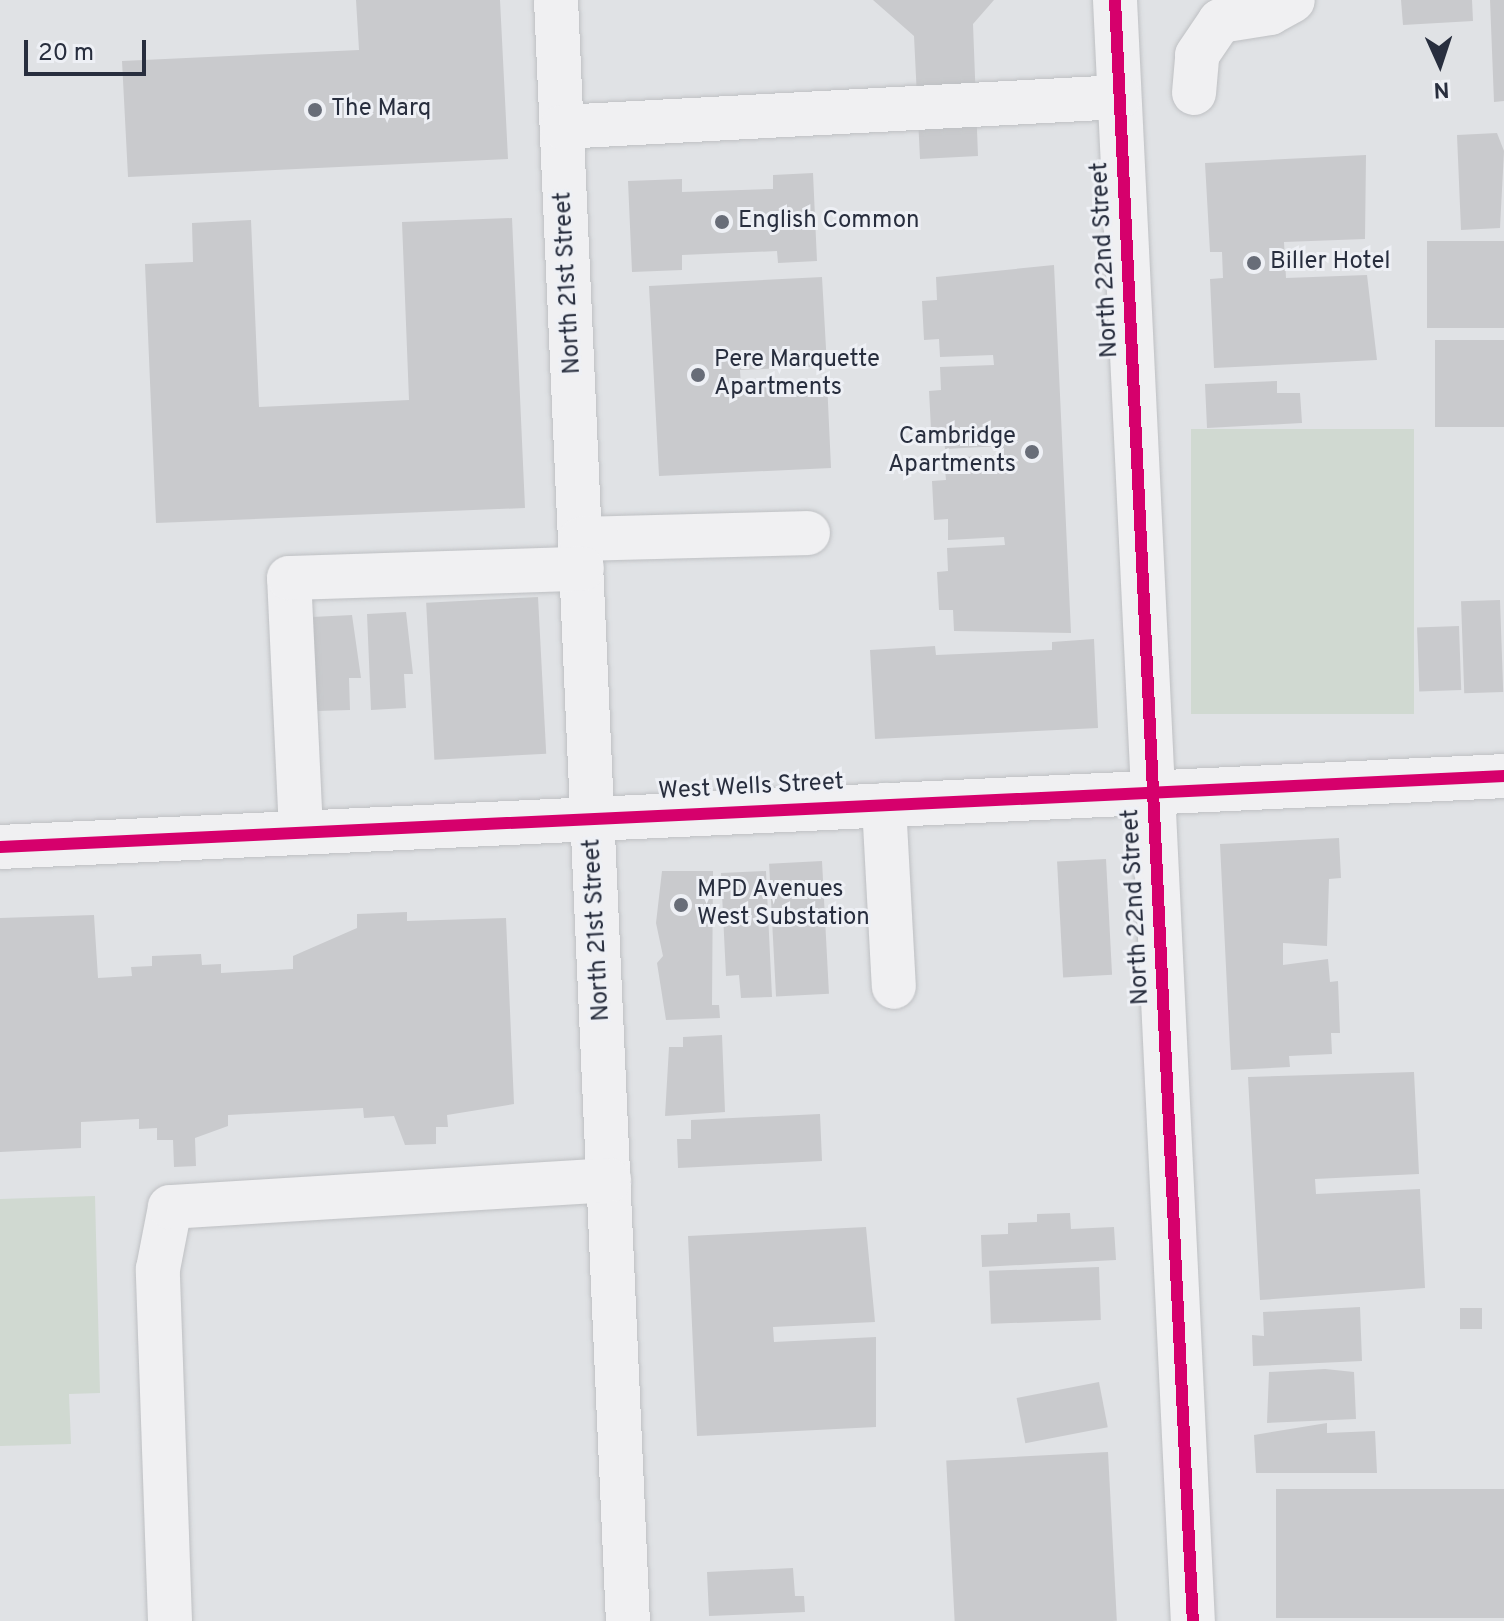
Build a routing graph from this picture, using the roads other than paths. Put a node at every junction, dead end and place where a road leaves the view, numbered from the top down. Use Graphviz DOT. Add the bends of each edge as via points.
graph roads {
  1 [pos="556,0"];
  2 [pos="1115,0"];
  3 [pos="1293,0"];
  4 [pos="1194,93"];
  5 [pos="1119,97"];
  6 [pos="562,127"];
  7 [pos="808,533"];
  8 [pos="581,554"];
  9 [pos="1504,776"];
  10 [pos="1154,793"];
  11 [pos="884,805"];
  12 [pos="593,817"];
  13 [pos="301,831"];
  14 [pos="0,847"];
  15 [pos="894,987"];
  16 [pos="609,1180"];
  17 [pos="170,1621"];
  18 [pos="628,1621"];
  19 [pos="1193,1621"];
  1 -- 6 [label="street, North 21st Street"];
  2 -- 5 [label="street, North 22nd Street"];
  3 -- 4 [label="street" via="1270,13 1220,21 1197,55"];
  5 -- 6 [label="street"];
  5 -- 10 [label="street, North 22nd Street"];
  6 -- 8 [label="street, North 21st Street"];
  7 -- 8 [label="street"];
  8 -- 12 [label="street, North 21st Street"];
  8 -- 13 [label="street" via="289,578"];
  9 -- 10 [label="street, West Wells Street"];
  10 -- 11 [label="street, West Wells Street"];
  10 -- 19 [label="street, North 22nd Street"];
  11 -- 12 [label="street, West Wells Street"];
  11 -- 15 [label="street"];
  12 -- 13 [label="street, West Wells Street"];
  12 -- 16 [label="street, North 21st Street"];
  13 -- 14 [label="street, West Wells Street"];
  16 -- 17 [label="street" via="170,1207 158,1269"];
  16 -- 18 [label="street, North 21st Street"];
}
